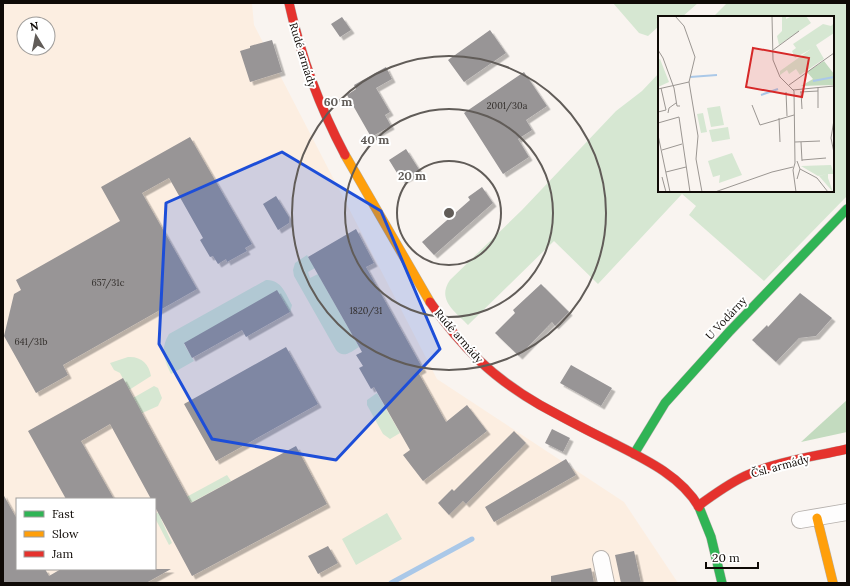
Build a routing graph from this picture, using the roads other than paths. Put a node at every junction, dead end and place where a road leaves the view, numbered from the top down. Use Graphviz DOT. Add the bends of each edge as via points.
graph roads {
  1 [pos="289,3"];
  2 [pos="847,209"];
  3 [pos="847,449"];
  4 [pos="634,454"];
  5 [pos="698,506"];
  6 [pos="847,512"];
  7 [pos="817,518"];
  8 [pos="800,520"];
  9 [pos="601,559"];
  10 [pos="606,583"];
  11 [pos="722,583"];
  12 [pos="833,583"];
  1 -- 4 [label="main road, Rudé armády" via="306,71 328,122 403,258 439,315 475,358 514,390"];
  2 -- 4 [label="main road, U Vodárny" via="665,403"];
  3 -- 5 [label="main road, Čsl. armády" via="772,466 726,486"];
  4 -- 5 [label="main road, Rudé armády" via="680,485"];
  5 -- 11 [label="main road, Rudé armády" via="712,541"];
  6 -- 7 [label="street"];
  7 -- 8 [label="street"];
  7 -- 12 [label="main road"];
  9 -- 10 [label="street"];
}
